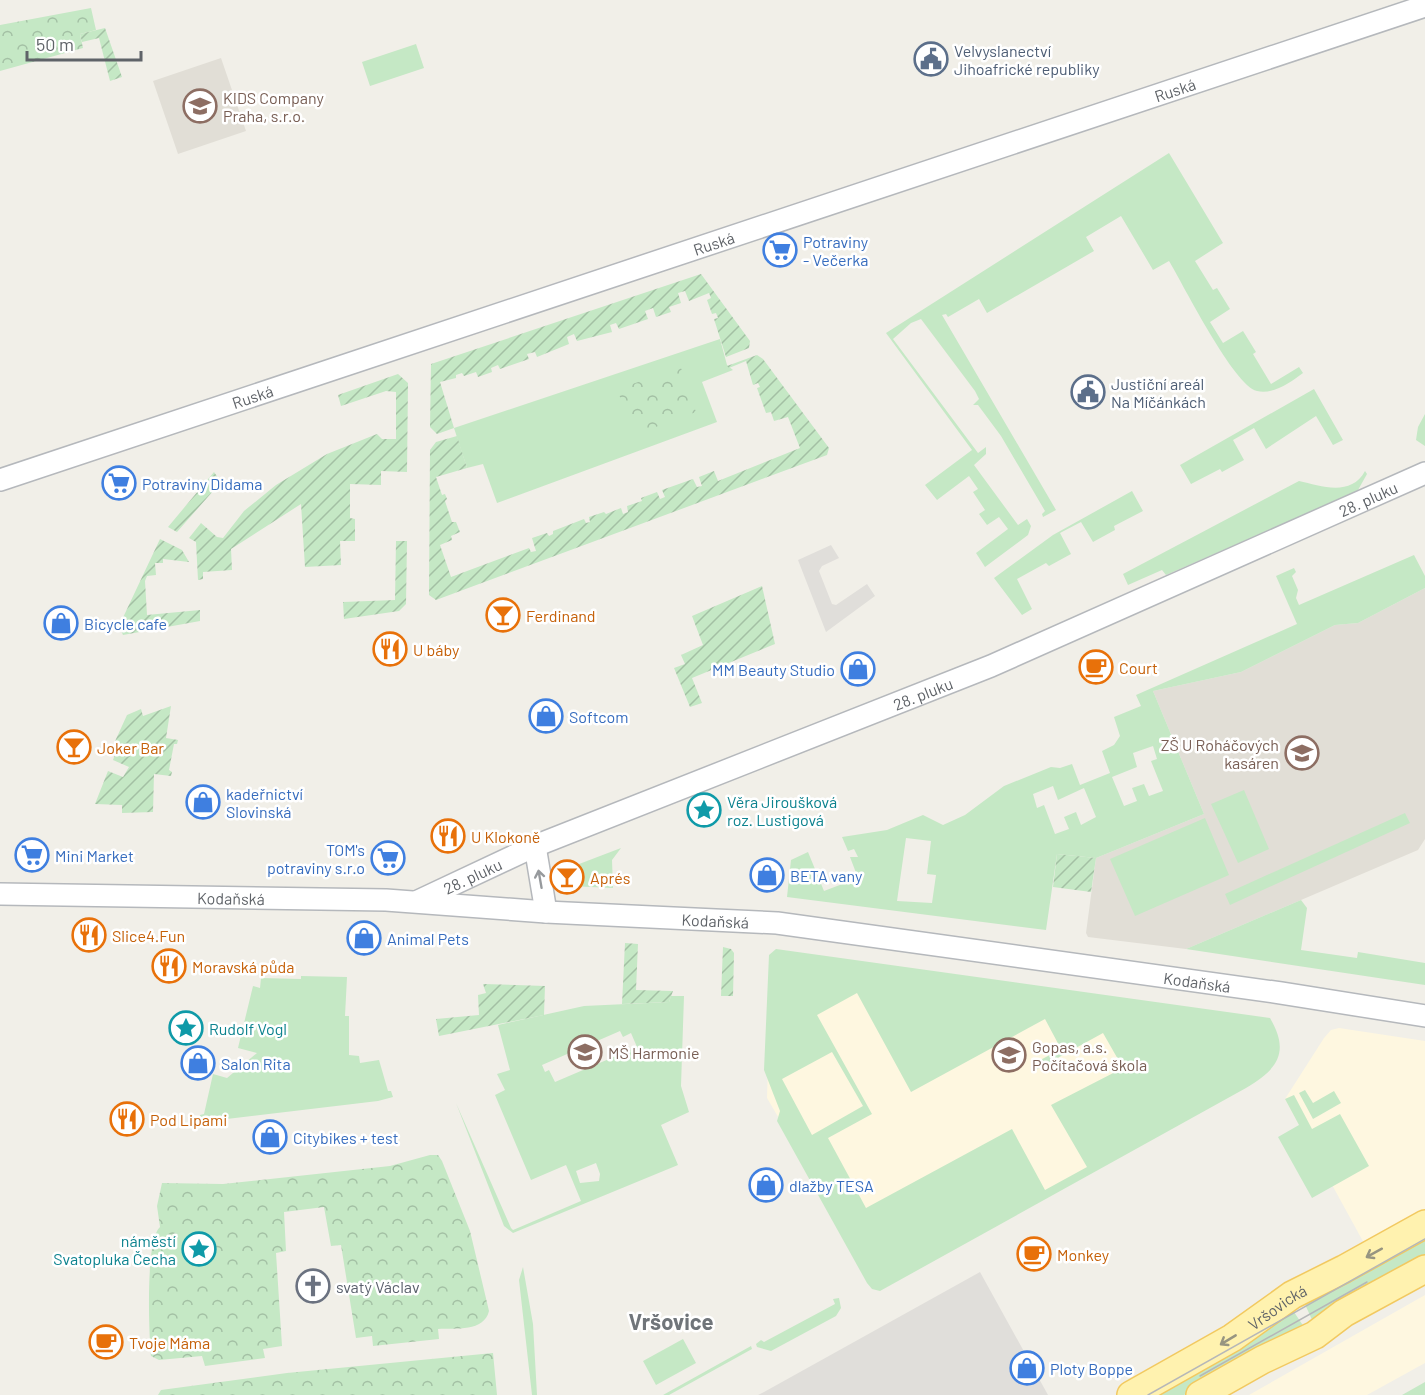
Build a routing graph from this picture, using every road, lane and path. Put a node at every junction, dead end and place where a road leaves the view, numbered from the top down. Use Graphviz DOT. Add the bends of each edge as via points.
graph roads {
  1 [pos="1425,6"];
  2 [pos="1425,473"];
  3 [pos="0,480"];
  4 [pos="535,846"];
  5 [pos="0,894"];
  6 [pos="414,902"];
  7 [pos="546,912"];
  8 [pos="1425,1016"];
  9 [pos="1425,1224"];
  10 [pos="1425,1269"];
  11 [pos="1131,1395"];
  12 [pos="1200,1395"];
  1 -- 3 [label="street, Ruská"];
  2 -- 4 [label="street, 28. pluku" via="991,666"];
  4 -- 6 [label="street, 28. pluku"];
  7 -- 4 [label="street, one-way"];
  5 -- 6 [label="street, Kodaňská"];
  6 -- 7 [label="street, Kodaňská"];
  7 -- 8 [label="street, Kodaňská" via="789,924"];
  9 -- 11 [label="main road, Vršovická, one-way" via="1292,1295 1232,1338"];
  10 -- 12 [label="main road" via="1344,1313 1315,1335"];
}
